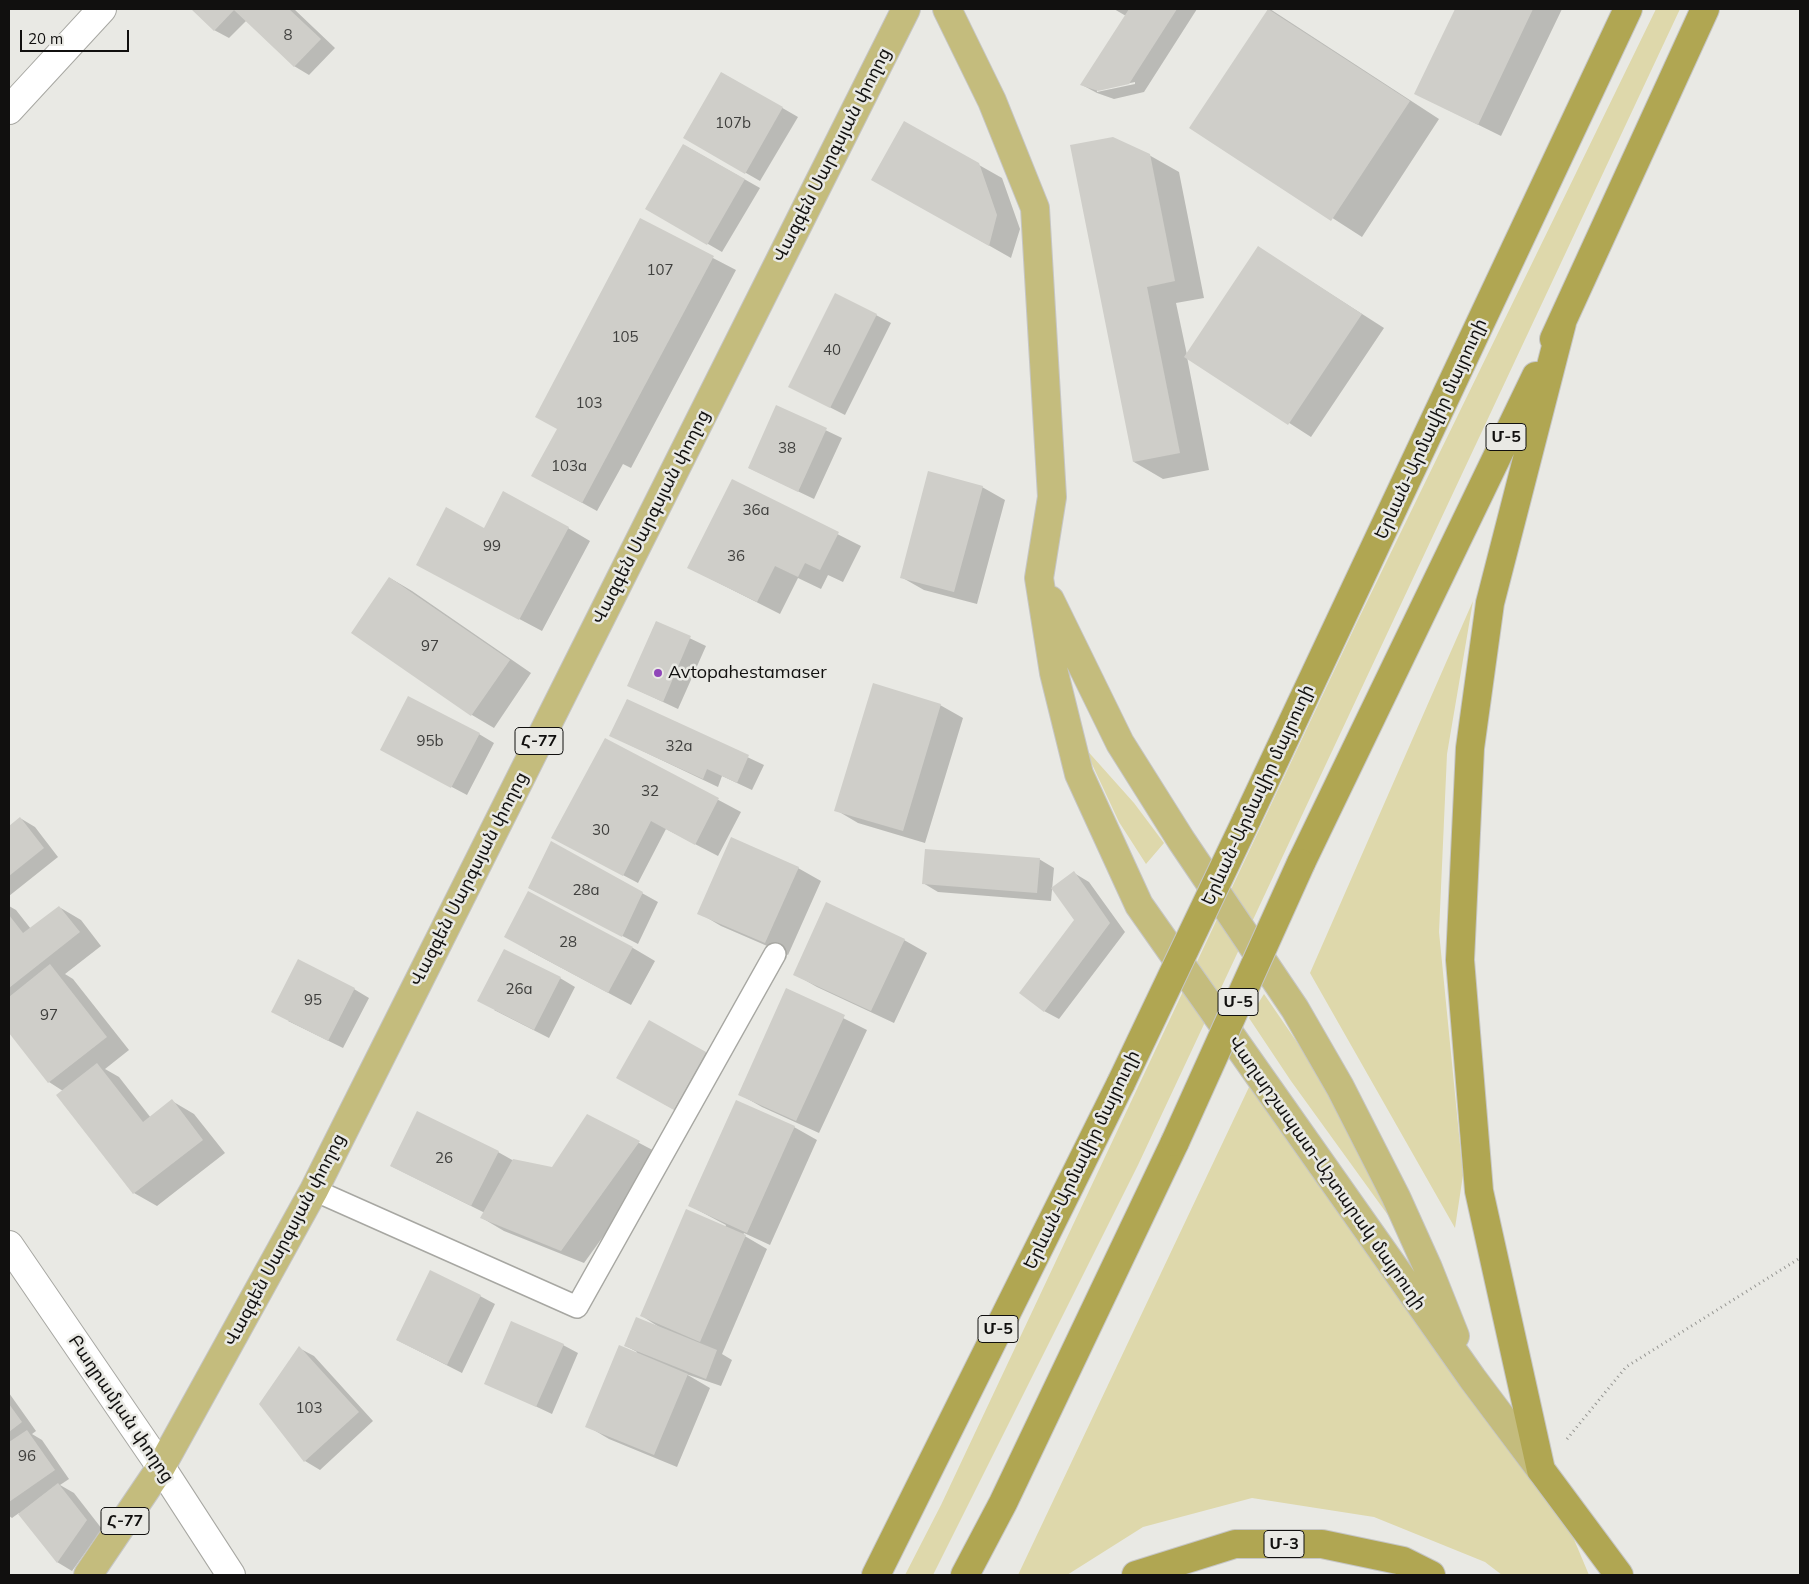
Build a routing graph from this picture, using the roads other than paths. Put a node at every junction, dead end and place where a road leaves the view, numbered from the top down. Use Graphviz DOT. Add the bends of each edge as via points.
graph roads {
  1 [pos="102,9"];
  2 [pos="906,9"];
  3 [pos="947,9"];
  4 [pos="1628,9"];
  5 [pos="1705,9"];
  6 [pos="9,110"];
  7 [pos="1562,322"];
  8 [pos="1039,578"];
  9 [pos="776,954"];
  10 [pos="314,1190"];
  11 [pos="9,1245"];
  12 [pos="1472,1378"];
  13 [pos="161,1467"];
  14 [pos="1540,1470"];
  15 [pos="88,1575"];
  16 [pos="231,1575"];
  17 [pos="876,1575"];
  18 [pos="966,1575"];
  19 [pos="1136,1575"];
  20 [pos="1431,1575"];
  21 [pos="1619,1575"];
  1 -- 6 [label="street"];
  2 -- 10 [label="main road, Վազգեն Սարգսյան փողոց / Հ-77"];
  3 -- 8 [label="main road, Վաղարշապատ-Աշտարակ մայրուղի" via="992,101 1035,208 1052,497"];
  4 -- 17 [label="highway, Երևան-Արմավիր մայրուղի / Մ-5, bridge" via="1246,821"];
  5 -- 7 [label="highway, Մ-5"];
  7 -- 14 [label="highway" via="1490,603 1470,748 1460,960 1479,1191"];
  7 -- 18 [label="highway, Մ-5, bridge" via="1301,863 1175,1142"];
  8 -- 12 [label="main road, Վաղարշապատ-Աշտարակ մայրուղի" via="1120,743 1295,1009 1340,1087 1396,1197"];
  8 -- 12 [label="main road, Վաղարշապատ-Աշտարակ մայրուղի" via="1054,673 1079,774 1139,905"];
  9 -- 10 [label="lane" via="577,1307"];
  10 -- 13 [label="main road, Վազգեն Սարգսյան փողոց / Հ-77"];
  11 -- 13 [label="street, Բաղրամյան փողոց"];
  12 -- 14 [label="main road, Վաղարշապատ-Աշտարակ մայրուղի"];
  13 -- 15 [label="main road, Վազգեն Սարգսյան փողոց / Հ-77"];
  13 -- 16 [label="street, Բաղրամյան փողոց"];
  14 -- 21 [label="highway, Վաղարշապատ-Աշտարակ մայրուղի"];
  19 -- 20 [label="highway, Մ-3" via="1235,1544 1322,1544 1404,1560"];
}
